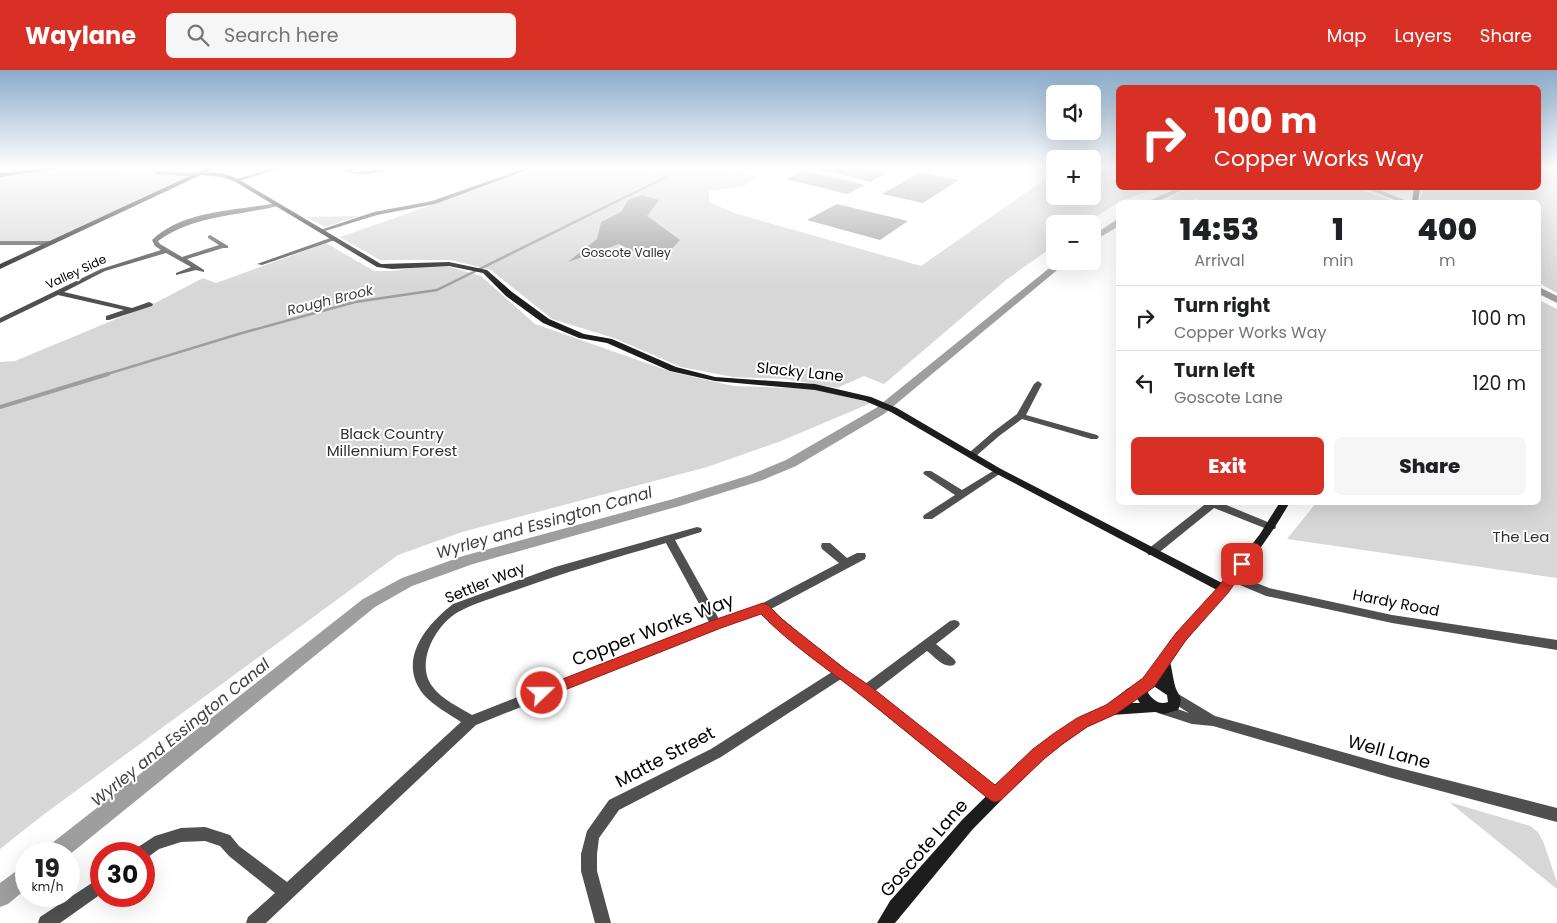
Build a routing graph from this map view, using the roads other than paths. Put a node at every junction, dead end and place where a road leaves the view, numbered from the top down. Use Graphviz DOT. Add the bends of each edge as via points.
graph roads {
  1 [pos="129,207"];
  2 [pos="266,207"];
  3 [pos="279,207"];
  4 [pos="411,207"];
  5 [pos="320,231"];
  6 [pos="210,237"];
  7 [pos="333,239"];
  8 [pos="0,243"];
  9 [pos="51,243"];
  10 [pos="165,251"];
  11 [pos="182,259"];
  12 [pos="260,264"];
  13 [pos="0,267"];
  14 [pos="178,274"];
  15 [pos="58,293"];
  16 [pos="149,304"];
  17 [pos="133,310"];
  18 [pos="109,318"];
  19 [pos="0,321"];
  20 [pos="1038,384"];
  21 [pos="1021,416"];
  22 [pos="1094,438"];
  23 [pos="973,454"];
  24 [pos="998,471"];
  25 [pos="928,473"];
  26 [pos="962,494"];
  27 [pos="1212,505"];
  28 [pos="1216,505"];
  29 [pos="1283,505"];
  30 [pos="928,517"];
  31 [pos="1271,527"];
  32 [pos="697,530"];
  33 [pos="669,539"];
  34 [pos="826,546"];
  35 [pos="1152,552"];
  36 [pos="861,556"];
  37 [pos="847,564"];
  38 [pos="1232,577"];
  39 [pos="1224,589"];
  40 [pos="763,608"];
  41 [pos="716,624"];
  42 [pos="954,624"];
  43 [pos="928,644"];
  44 [pos="1557,645"];
  45 [pos="950,662"];
  46 [pos="1164,662"];
  47 [pos="840,673"];
  48 [pos="1145,685"];
  49 [pos="865,691"];
  50 [pos="1172,693"];
  51 [pos="1159,708"];
  52 [pos="1111,710"];
  53 [pos="471,721"];
  54 [pos="1213,721"];
  55 [pos="995,795"];
  56 [pos="1556,818"];
  57 [pos="155,843"];
  58 [pos="287,892"];
  59 [pos="90,893"];
  60 [pos="46,923"];
  61 [pos="254,923"];
  62 [pos="603,923"];
  63 [pos="885,923"];
  1 -- 9 [label="street"];
  2 -- 10 [label="street" via="179,225 163,232 156,240 156,245"];
  3 -- 5 [label="street, Slacky Lane"];
  4 -- 5 [label="street" via="370,214"];
  5 -- 7 [label="street, Slacky Lane"];
  6 -- 11 [label="street" via="225,247"];
  7 -- 12 [label="street"];
  7 -- 23 [label="street, Slacky Lane" via="379,266 449,264 485,271 509,294 546,321 582,336 609,341 673,368 724,380 815,386 873,401"];
  8 -- 9 [label="street"];
  9 -- 13 [label="street"];
  10 -- 11 [label="street"];
  10 -- 15 [label="street, Valley Side" via="103,270"];
  11 -- 14 [label="street" via="199,269"];
  15 -- 17 [label="street"];
  15 -- 19 [label="street, Valley Side"];
  16 -- 17 [label="street"];
  17 -- 18 [label="street"];
  20 -- 21 [label="street"];
  21 -- 22 [label="street"];
  21 -- 23 [label="street"];
  23 -- 24 [label="street, Slacky Lane"];
  24 -- 26 [label="street"];
  24 -- 35 [label="street, Slacky Lane"];
  25 -- 26 [label="street"];
  26 -- 30 [label="street"];
  27 -- 35 [label="street"];
  28 -- 31 [label="street"];
  29 -- 31 [label="street, Goscote Lane"];
  31 -- 38 [label="street, Goscote Lane"];
  32 -- 33 [label="street, Settler Way"];
  33 -- 41 [label="street"];
  33 -- 53 [label="street, Settler Way" via="559,570 457,607 445,616 424,641 419,666 427,689"];
  34 -- 37 [label="street"];
  35 -- 39 [label="street, Slacky Lane"];
  36 -- 37 [label="street, Copper Works Way"];
  37 -- 40 [label="street, Copper Works Way"];
  38 -- 39 [label="street, Goscote Lane"];
  38 -- 44 [label="street, Hardy Road" via="1266,592 1392,620"];
  39 -- 46 [label="street, Goscote Lane" via="1181,637"];
  40 -- 41 [label="street, Copper Works Way"];
  40 -- 47 [label="street"];
  41 -- 53 [label="street, Copper Works Way"];
  42 -- 43 [label="street"];
  43 -- 45 [label="street"];
  43 -- 49 [label="street"];
  46 -- 48 [label="street, Goscote Lane"];
  46 -- 50 [label="street"];
  47 -- 49 [label="street"];
  47 -- 62 [label="street, Matte Street" via="716,753 614,805 592,836 589,854"];
  48 -- 50 [label="street" via="1163,684"];
  48 -- 51 [label="street" via="1144,698"];
  48 -- 52 [label="street, Goscote Lane"];
  49 -- 55 [label="street"];
  50 -- 51 [label="street" via="1173,706"];
  50 -- 54 [label="street, Well Lane"];
  51 -- 52 [label="street, Goscote Lane"];
  51 -- 54 [label="street, Well Lane" via="1192,719"];
  52 -- 55 [label="street, Goscote Lane" via="1058,738"];
  53 -- 58 [label="street, Copper Works Way"];
  54 -- 56 [label="street, Well Lane"];
  55 -- 63 [label="street, Goscote Lane"];
  57 -- 58 [label="street" via="182,835 205,834 225,840 234,851"];
  58 -- 61 [label="street, Copper Works Way"];
  59 -- 60 [label="street"];
}
